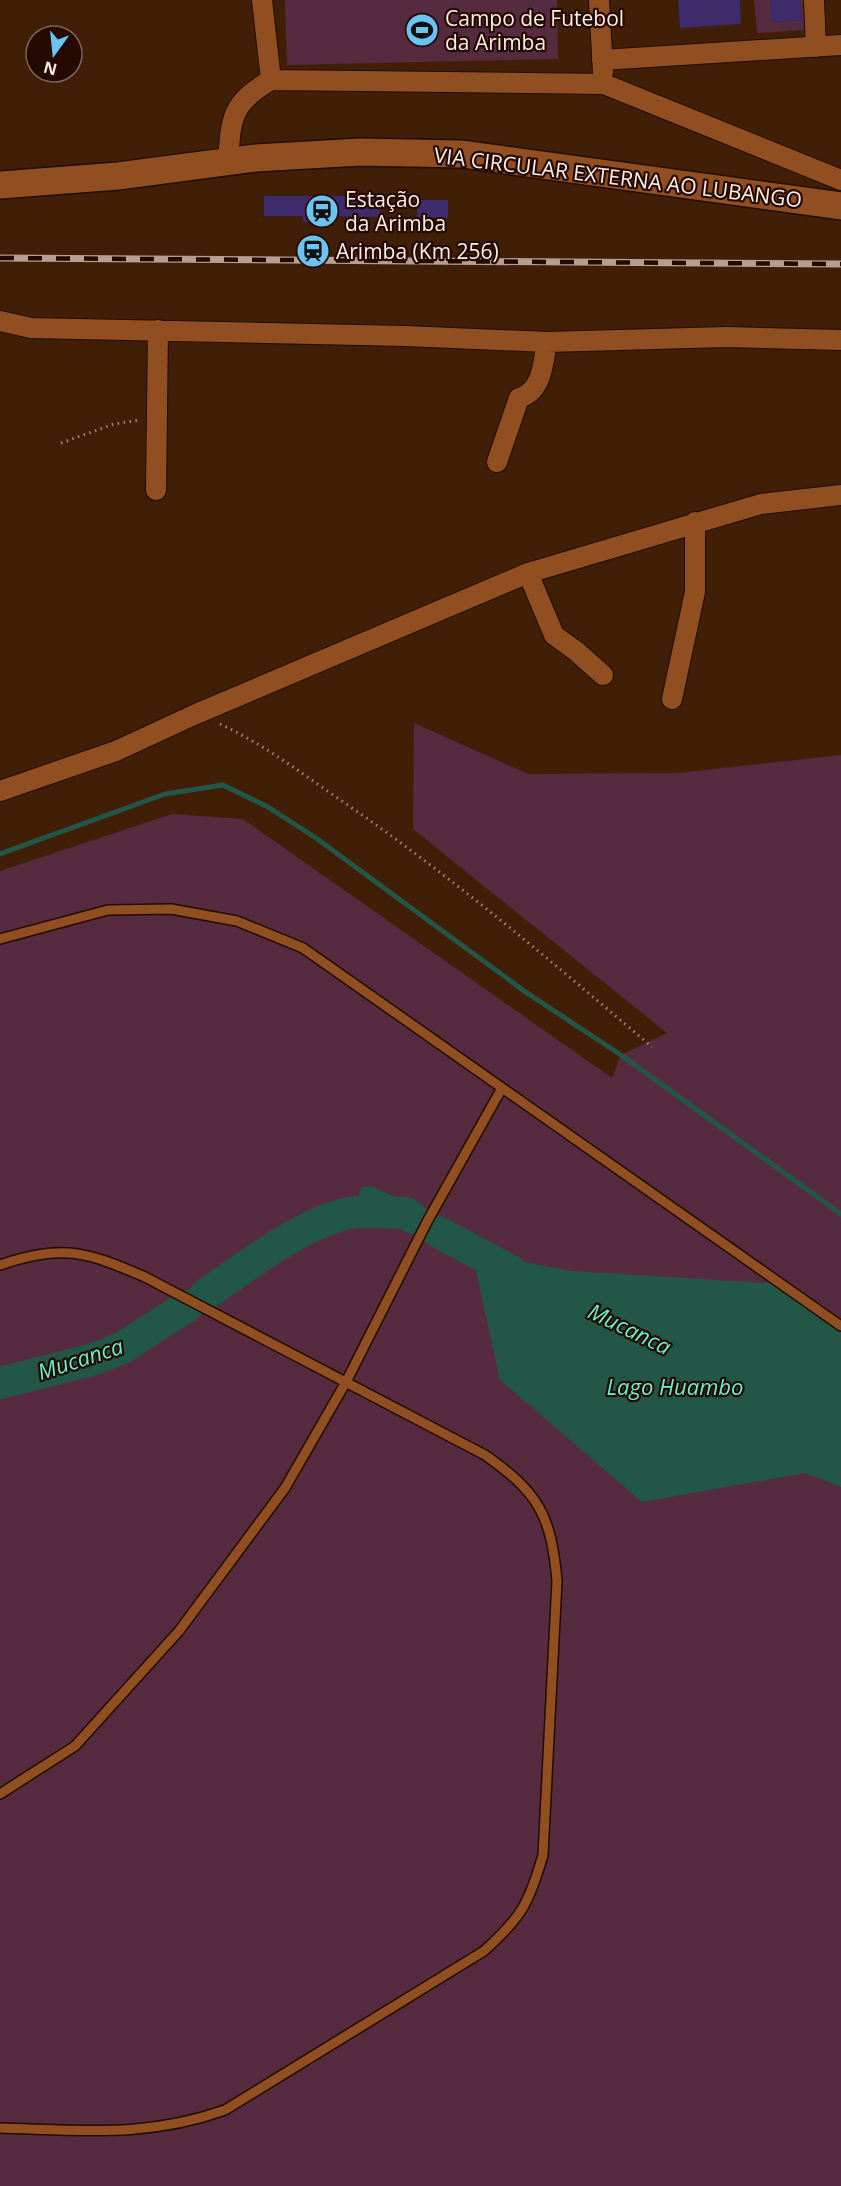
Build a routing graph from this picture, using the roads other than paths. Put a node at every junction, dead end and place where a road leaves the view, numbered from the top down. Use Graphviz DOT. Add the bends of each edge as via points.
graph roads {
  1 [pos="262,0"];
  2 [pos="599,0"];
  3 [pos="814,0"];
  4 [pos="841,45"];
  5 [pos="816,46"];
  6 [pos="602,60"];
  7 [pos="271,80"];
  8 [pos="604,84"];
  9 [pos="228,162"];
  10 [pos="841,180"];
  11 [pos="0,185"];
  12 [pos="841,206"];
  13 [pos="0,321"];
  14 [pos="158,330"];
  15 [pos="841,340"];
  16 [pos="547,342"];
  17 [pos="497,462"];
  18 [pos="156,490"];
  19 [pos="841,495"];
  20 [pos="695,522"];
  21 [pos="528,573"];
  22 [pos="603,675"];
  23 [pos="672,699"];
  24 [pos="0,791"];
  25 [pos="0,939"];
  26 [pos="502,1088"];
  27 [pos="0,1265"];
  28 [pos="841,1326"];
  29 [pos="346,1382"];
  30 [pos="0,1794"];
  31 [pos="0,2127"];
  1 -- 7 [label="street"];
  2 -- 6 [label="street"];
  3 -- 5 [label="street"];
  4 -- 5 [label="street"];
  5 -- 6 [label="street"];
  6 -- 8 [label="street"];
  7 -- 8 [label="street"];
  7 -- 9 [label="street" via="249,92 231,119"];
  8 -- 10 [label="street"];
  9 -- 11 [label="main road, VIA CIRCULAR EXTERNA AO LUBANGO"];
  9 -- 12 [label="main road, VIA CIRCULAR EXTERNA AO LUBANGO" via="360,152 462,154"];
  13 -- 14 [label="street" via="31,328"];
  14 -- 16 [label="street"];
  14 -- 18 [label="street"];
  15 -- 16 [label="street" via="726,337"];
  16 -- 17 [label="street" via="537,386 528,396 519,398"];
  19 -- 20 [label="street" via="761,504"];
  20 -- 21 [label="street"];
  20 -- 23 [label="street" via="695,592"];
  21 -- 22 [label="street" via="554,636"];
  21 -- 24 [label="street" via="116,751"];
  25 -- 26 [label="lane" via="108,910 171,909 237,921 303,948"];
  26 -- 28 [label="lane"];
  26 -- 29 [label="lane" via="428,1220"];
  27 -- 29 [label="lane" via="33,1253 70,1251 108,1261"];
  29 -- 30 [label="lane" via="285,1488 179,1631 75,1746"];
  29 -- 31 [label="lane" via="485,1455 531,1493 546,1518 557,1581 543,1855 532,1893 513,1926 484,1951 225,2110 194,2121 125,2132"];
}
